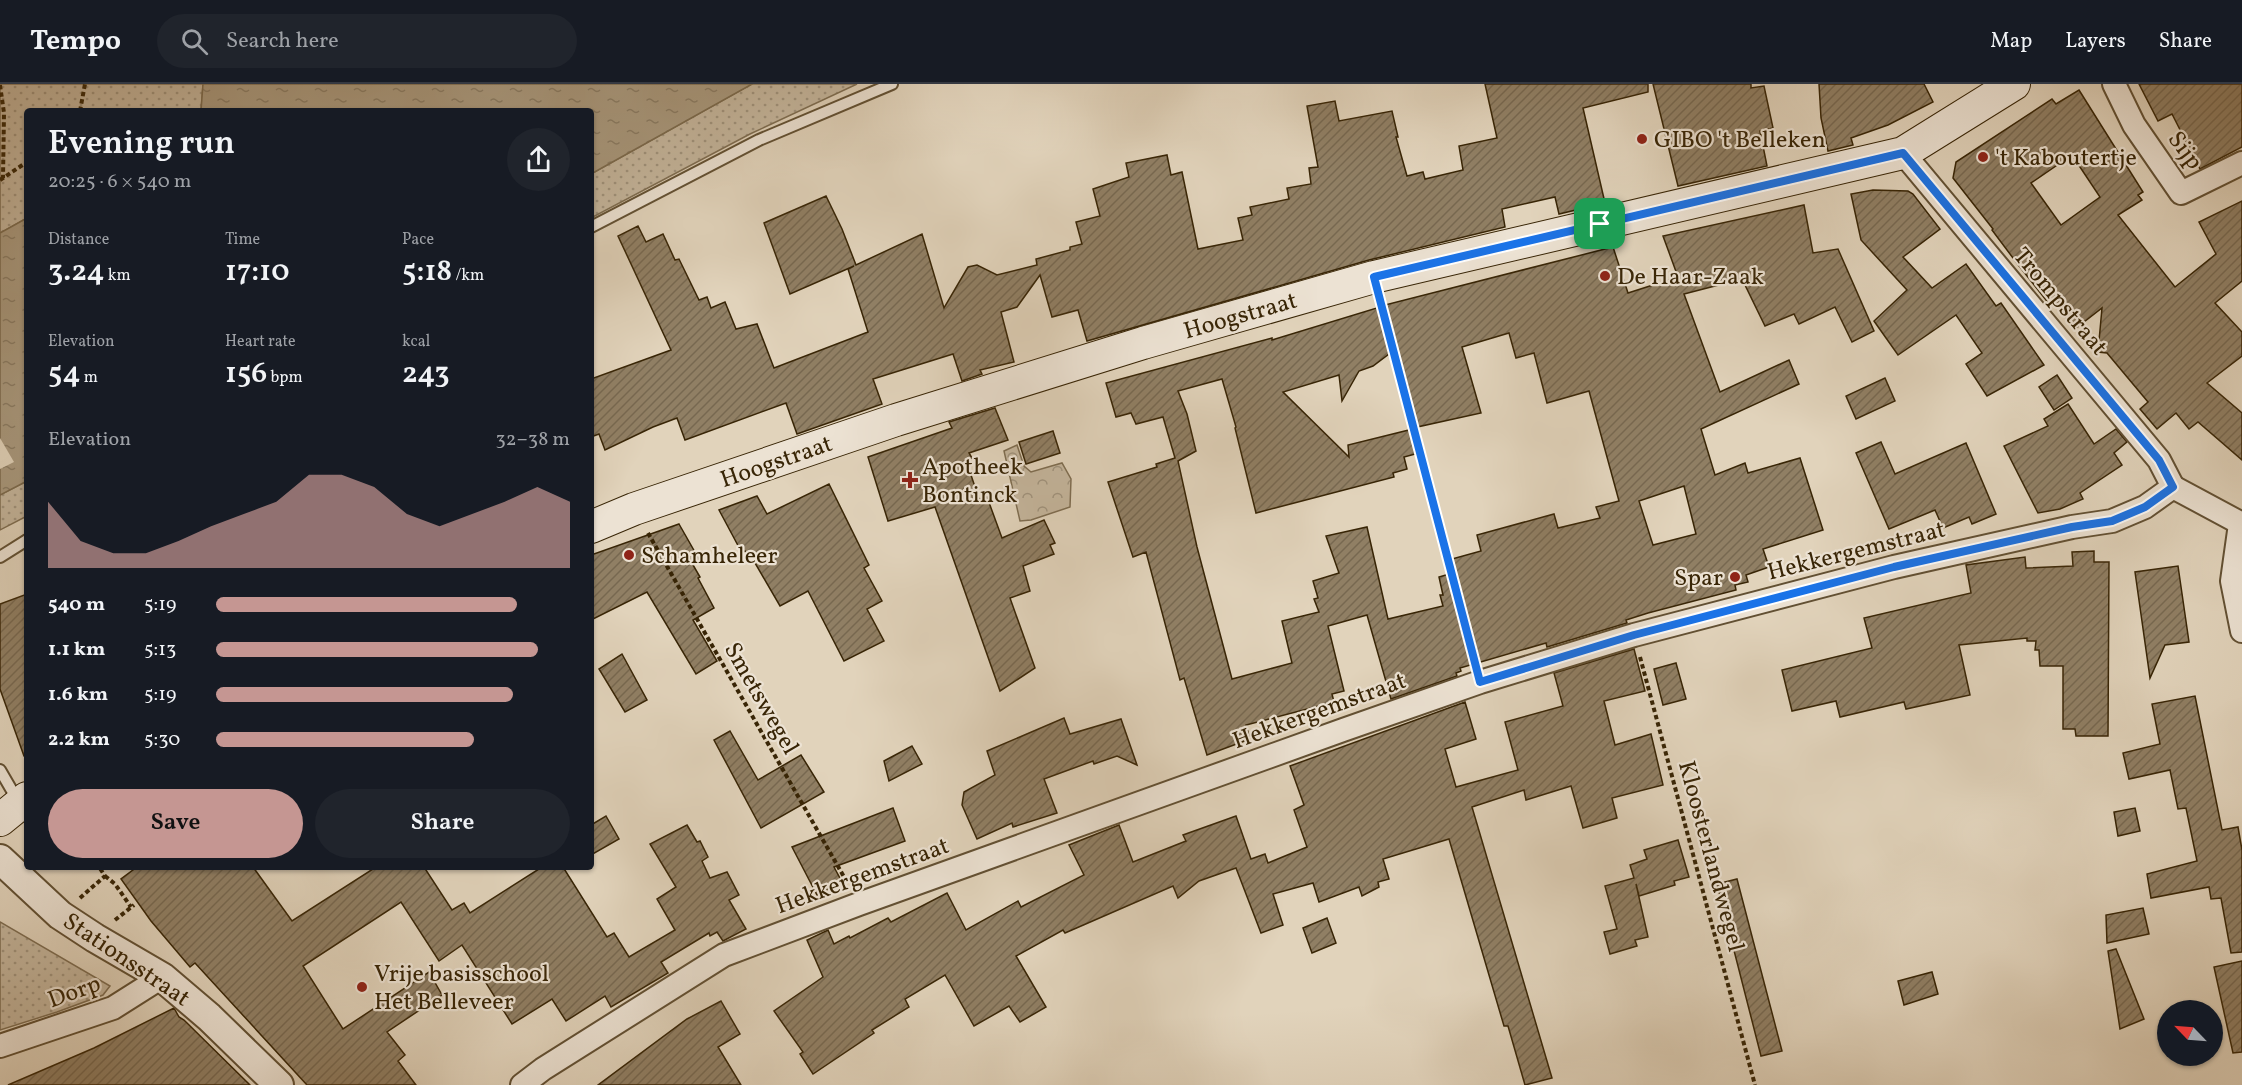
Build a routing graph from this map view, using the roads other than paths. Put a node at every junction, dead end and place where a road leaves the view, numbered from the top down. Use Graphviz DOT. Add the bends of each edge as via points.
graph roads {
  1 [pos="892,84"];
  2 [pos="2014,84"];
  3 [pos="2114,84"];
  4 [pos="1903,153"];
  5 [pos="2242,163"];
  6 [pos="594,225"];
  7 [pos="2173,487"];
  8 [pos="2241,524"];
  9 [pos="594,526"];
  10 [pos="24,542"];
  11 [pos="0,557"];
  12 [pos="2242,631"];
  13 [pos="0,770"];
  14 [pos="16,807"];
  15 [pos="0,859"];
  16 [pos="162,977"];
  17 [pos="0,1046"];
  18 [pos="279,1085"];
  19 [pos="522,1085"];
  1 -- 6 [label="lane" via="759,140"];
  2 -- 4 [label="main road, Hoogstraat"];
  3 -- 5 [label="street, Sijp" via="2134,125 2181,193"];
  4 -- 7 [label="street, Trompstraat" via="2159,460"];
  4 -- 9 [label="main road, Hoogstraat" via="1374,277 896,420"];
  7 -- 8 [label="street"];
  7 -- 19 [label="street, Hekkergemstraat" via="2145,507 2112,521 1894,567 1634,635 1480,682 859,904 724,955"];
  8 -- 12 [label="street" via="2232,581"];
  10 -- 11 [label="lane"];
  13 -- 14 [label="lane"];
  15 -- 16 [label="street, Stationsstraat" via="60,915"];
  16 -- 17 [label="street, Dorp" via="113,1008"];
  16 -- 18 [label="street, Stationsstraat"];
}
